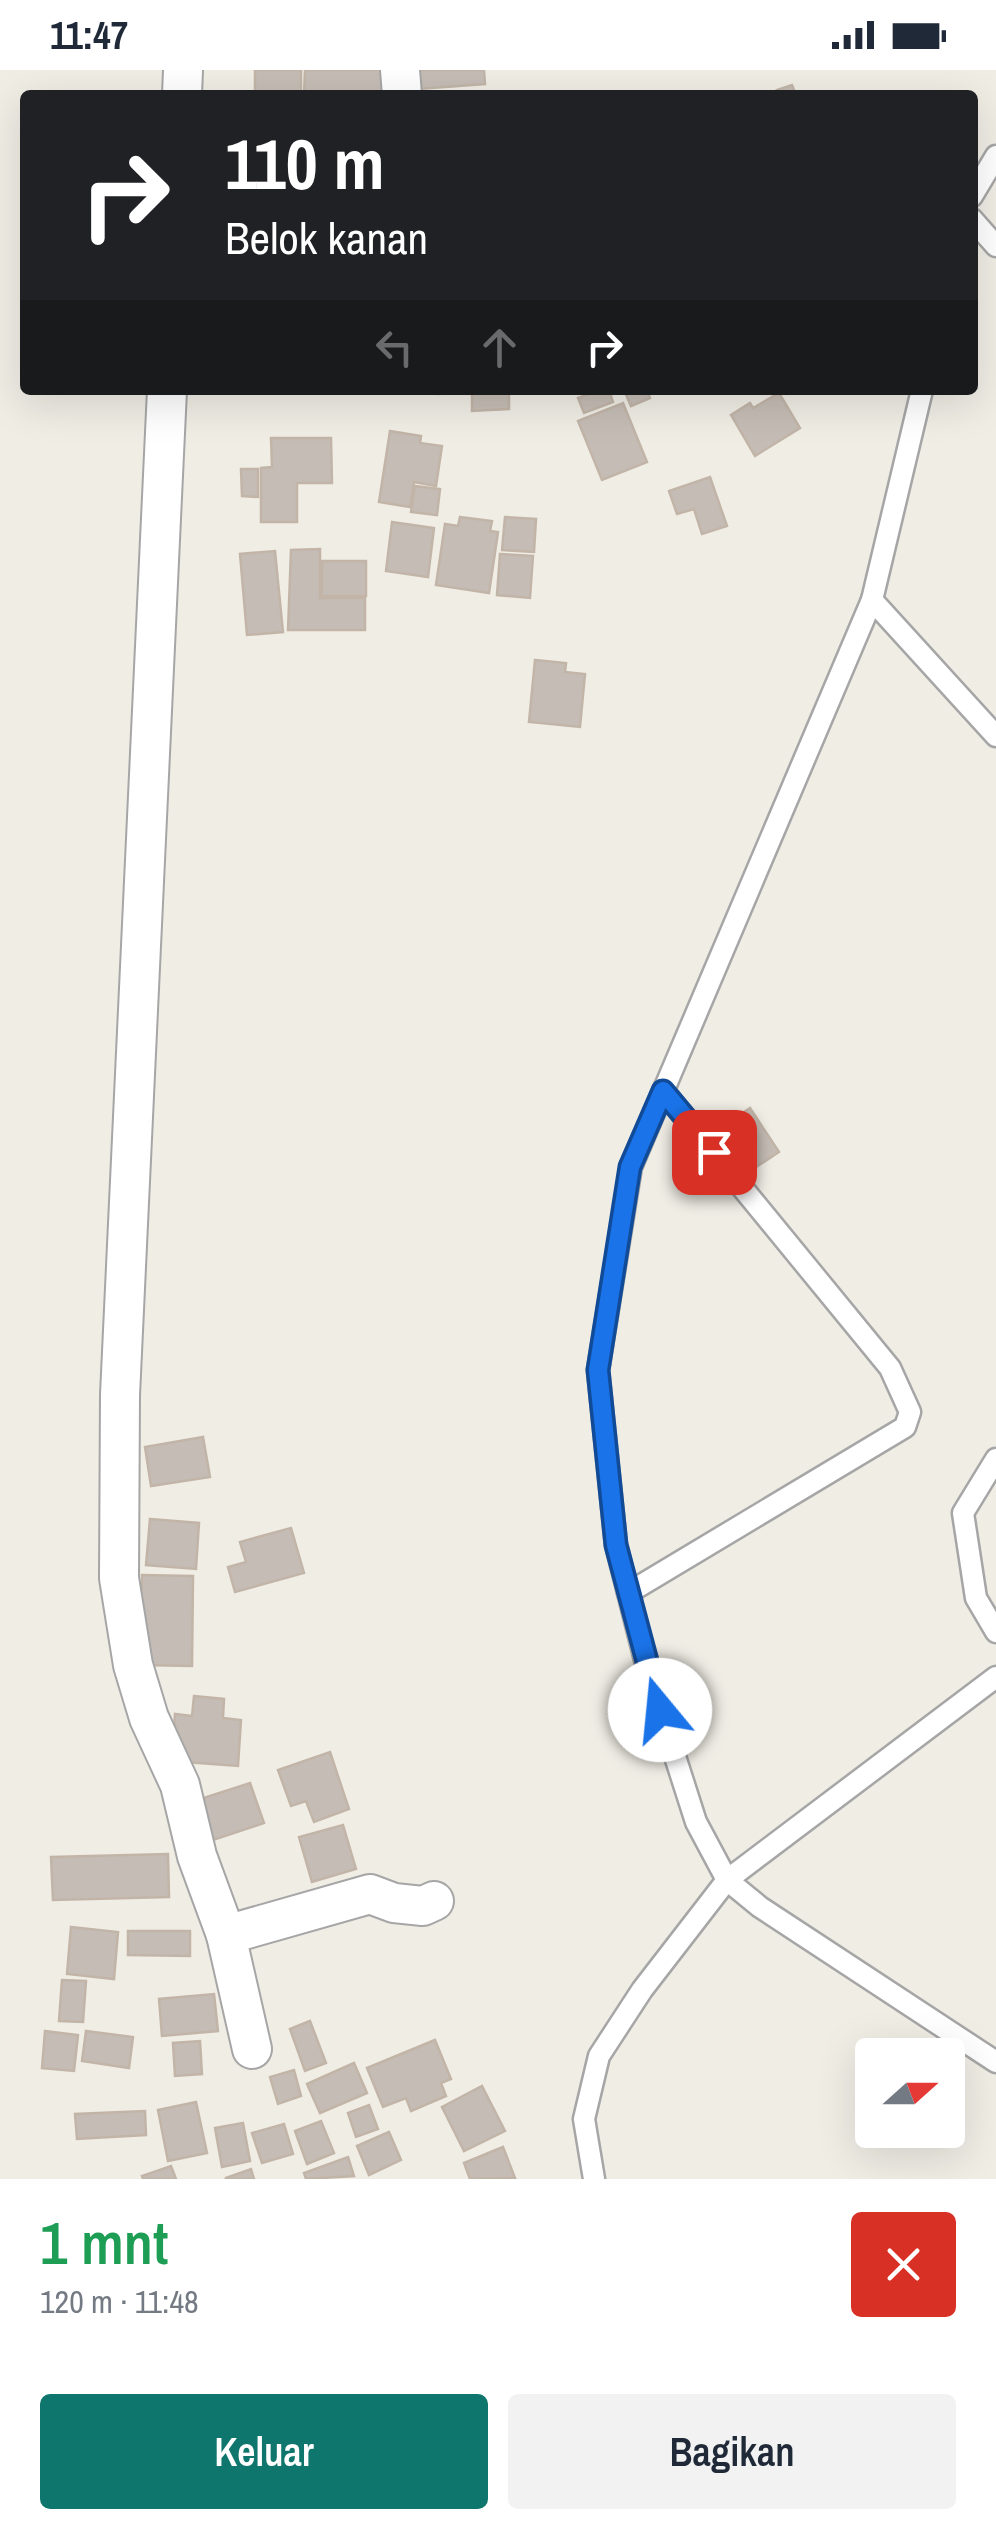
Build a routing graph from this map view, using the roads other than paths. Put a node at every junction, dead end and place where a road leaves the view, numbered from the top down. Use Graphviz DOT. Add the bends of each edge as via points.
graph roads {
  1 [pos="996,156"];
  2 [pos="978,186"];
  3 [pos="978,226"];
  4 [pos="996,246"];
  5 [pos="167,395"];
  6 [pos="921,395"];
  7 [pos="872,600"];
  8 [pos="996,736"];
  9 [pos="663,1091"];
  10 [pos="996,1460"];
  11 [pos="628,1594"];
  12 [pos="996,1632"];
  13 [pos="996,1677"];
  14 [pos="727,1880"];
  15 [pos="434,1901"];
  16 [pos="226,1935"];
  17 [pos="252,2049"];
  18 [pos="996,2062"];
  19 [pos="594,2179"];
  1 -- 2 [label="lane"];
  3 -- 4 [label="lane"];
  5 -- 16 [label="street" via="120,1395 120,1578 148,1718 180,1785"];
  6 -- 7 [label="lane"];
  7 -- 8 [label="lane"];
  7 -- 9 [label="lane"];
  9 -- 11 [label="lane" via="630,1167 598,1370 616,1545"];
  9 -- 11 [label="lane" via="890,1368 910,1412 905,1427"];
  10 -- 12 [label="lane" via="964,1514 976,1598"];
  11 -- 14 [label="lane" via="696,1822"];
  13 -- 14 [label="lane"];
  14 -- 18 [label="lane"];
  14 -- 19 [label="lane" via="599,2056 584,2119"];
  15 -- 16 [label="street" via="394,1903 370,1894"];
  16 -- 17 [label="street"];
}
